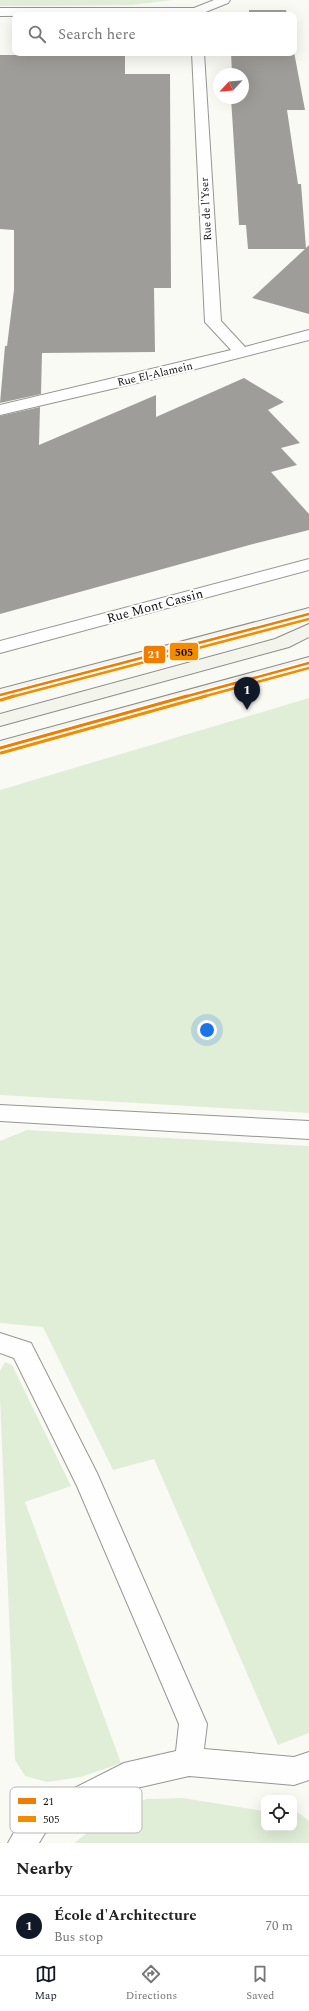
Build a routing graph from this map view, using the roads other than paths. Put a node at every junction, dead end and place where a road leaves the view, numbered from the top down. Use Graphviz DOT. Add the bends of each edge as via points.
graph roads {
  1 [pos="224,0"];
  2 [pos="0,12"];
  3 [pos="12,12"];
  4 [pos="198,12"];
  5 [pos="198,56"];
  6 [pos="309,335"];
  7 [pos="242,352"];
  8 [pos="0,410"];
  9 [pos="309,564"];
  10 [pos="309,614"];
  11 [pos="309,630"];
  12 [pos="0,647"];
  13 [pos="309,663"];
  14 [pos="0,695"];
  15 [pos="0,720"];
  16 [pos="0,748"];
  17 [pos="0,1113"];
  18 [pos="309,1130"];
  19 [pos="0,1343"];
  20 [pos="189,1762"];
  21 [pos="309,1766"];
  22 [pos="103,1787"];
  23 [pos="29,1833"];
  24 [pos="23,1843"];
  1 -- 4 [label="street"];
  2 -- 3 [label="street"];
  5 -- 7 [label="street, Rue de l'Yser" via="213,322"];
  6 -- 7 [label="street, Rue El-Alamein"];
  7 -- 8 [label="street, Rue El-Alamein"];
  9 -- 12 [label="street, Rue Mont Cassin"];
  10 -- 14 [label="main road"];
  11 -- 15 [label="main road" via="282,643"];
  13 -- 16 [label="main road"];
  17 -- 18 [label="lane"];
  19 -- 20 [label="lane" via="22,1350 88,1481 193,1724"];
  20 -- 21 [label="lane" via="294,1771"];
  20 -- 22 [label="lane" via="124,1776"];
  23 -- 24 [label="lane"];
}
